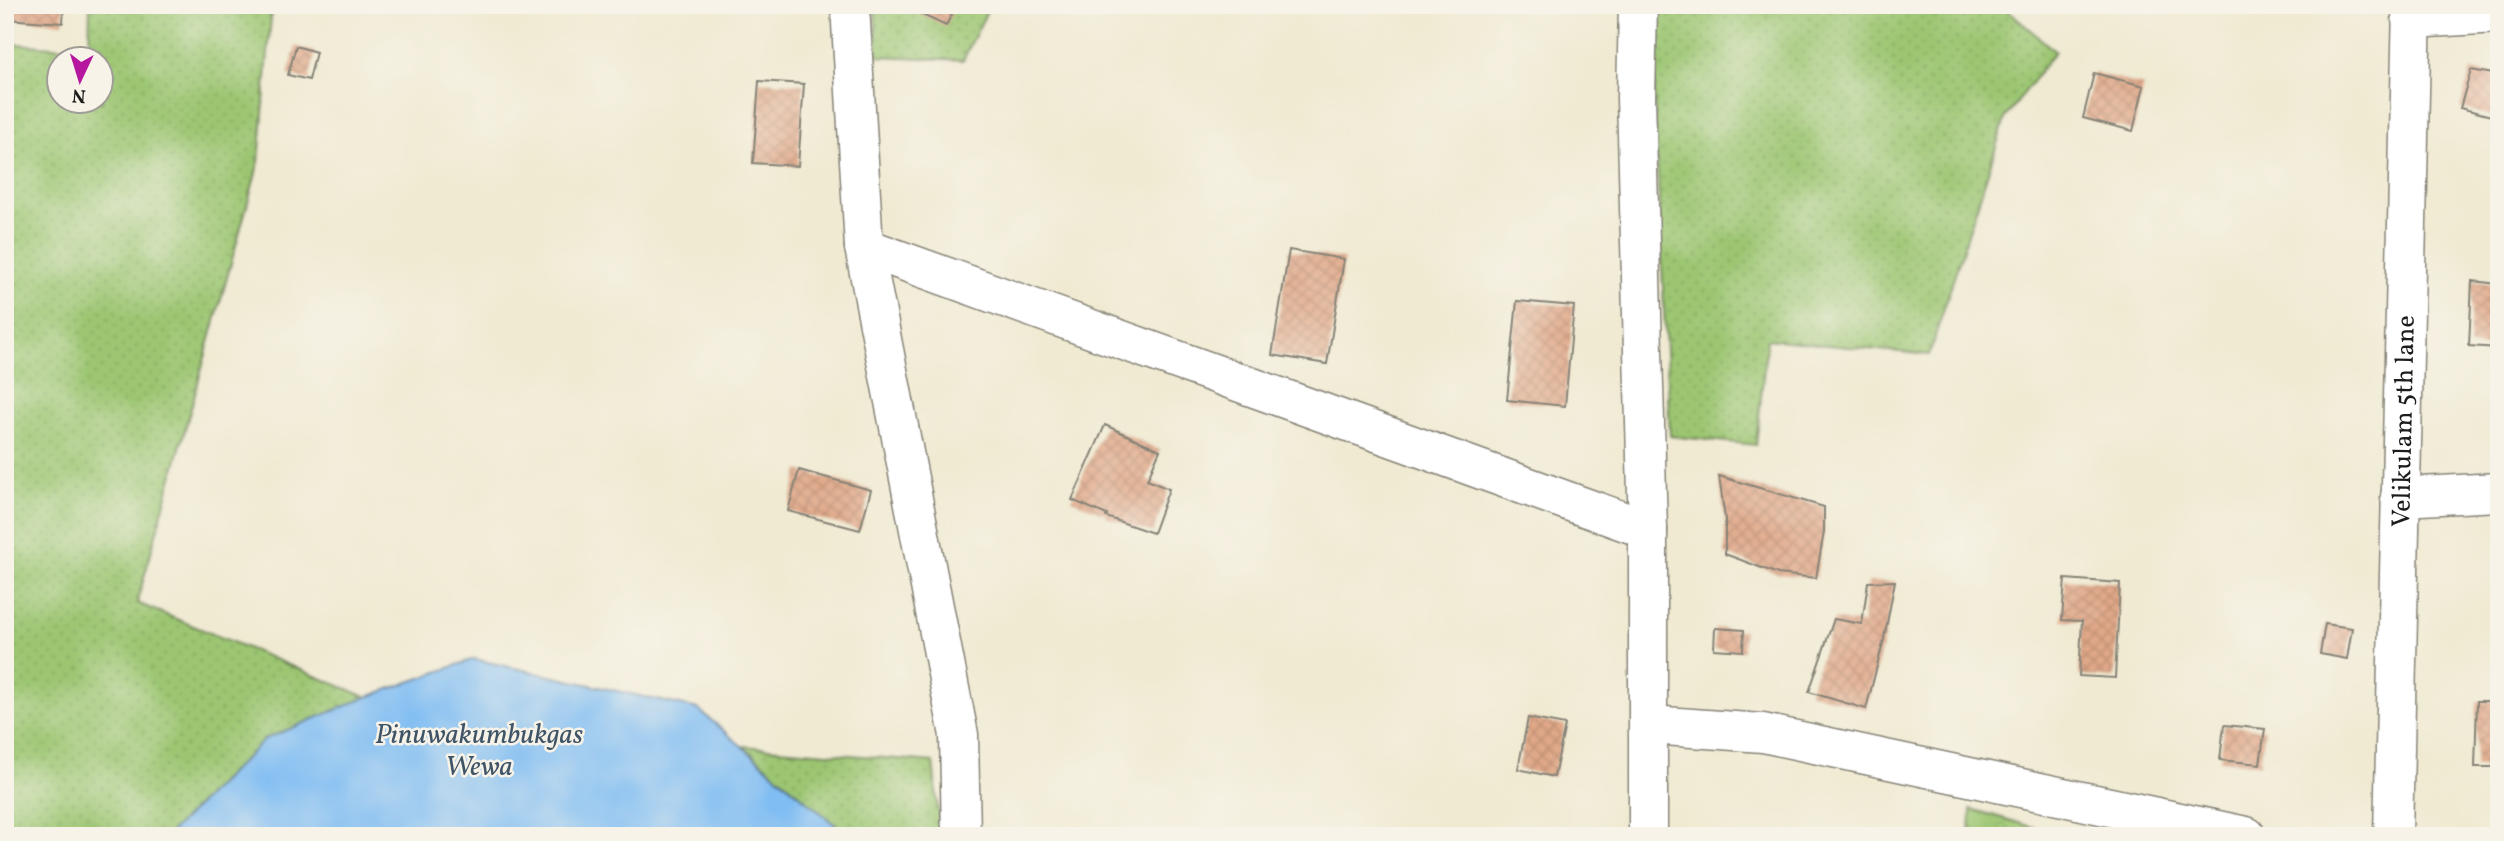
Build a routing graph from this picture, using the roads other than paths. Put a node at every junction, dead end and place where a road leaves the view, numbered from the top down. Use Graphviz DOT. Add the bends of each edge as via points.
graph roads {
  1 [pos="850,5"];
  2 [pos="1638,5"];
  3 [pos="2412,12"];
  4 [pos="2499,14"];
  5 [pos="864,247"];
  6 [pos="2499,492"];
  7 [pos="2400,497"];
  8 [pos="1648,530"];
  9 [pos="1650,725"];
  10 [pos="961,836"];
  11 [pos="1648,836"];
  12 [pos="2246,836"];
  13 [pos="2392,836"];
  1 -- 5 [label="street"];
  2 -- 8 [label="street" via="1636,98"];
  3 -- 4 [label="street"];
  3 -- 7 [label="street, Velikulam 5th lane"];
  5 -- 8 [label="street"];
  5 -- 10 [label="street" via="959,735"];
  6 -- 7 [label="street"];
  7 -- 13 [label="street, Velikulam 5th lane"];
  8 -- 9 [label="street"];
  9 -- 11 [label="street"];
  9 -- 12 [label="street" via="1763,733"];
}
